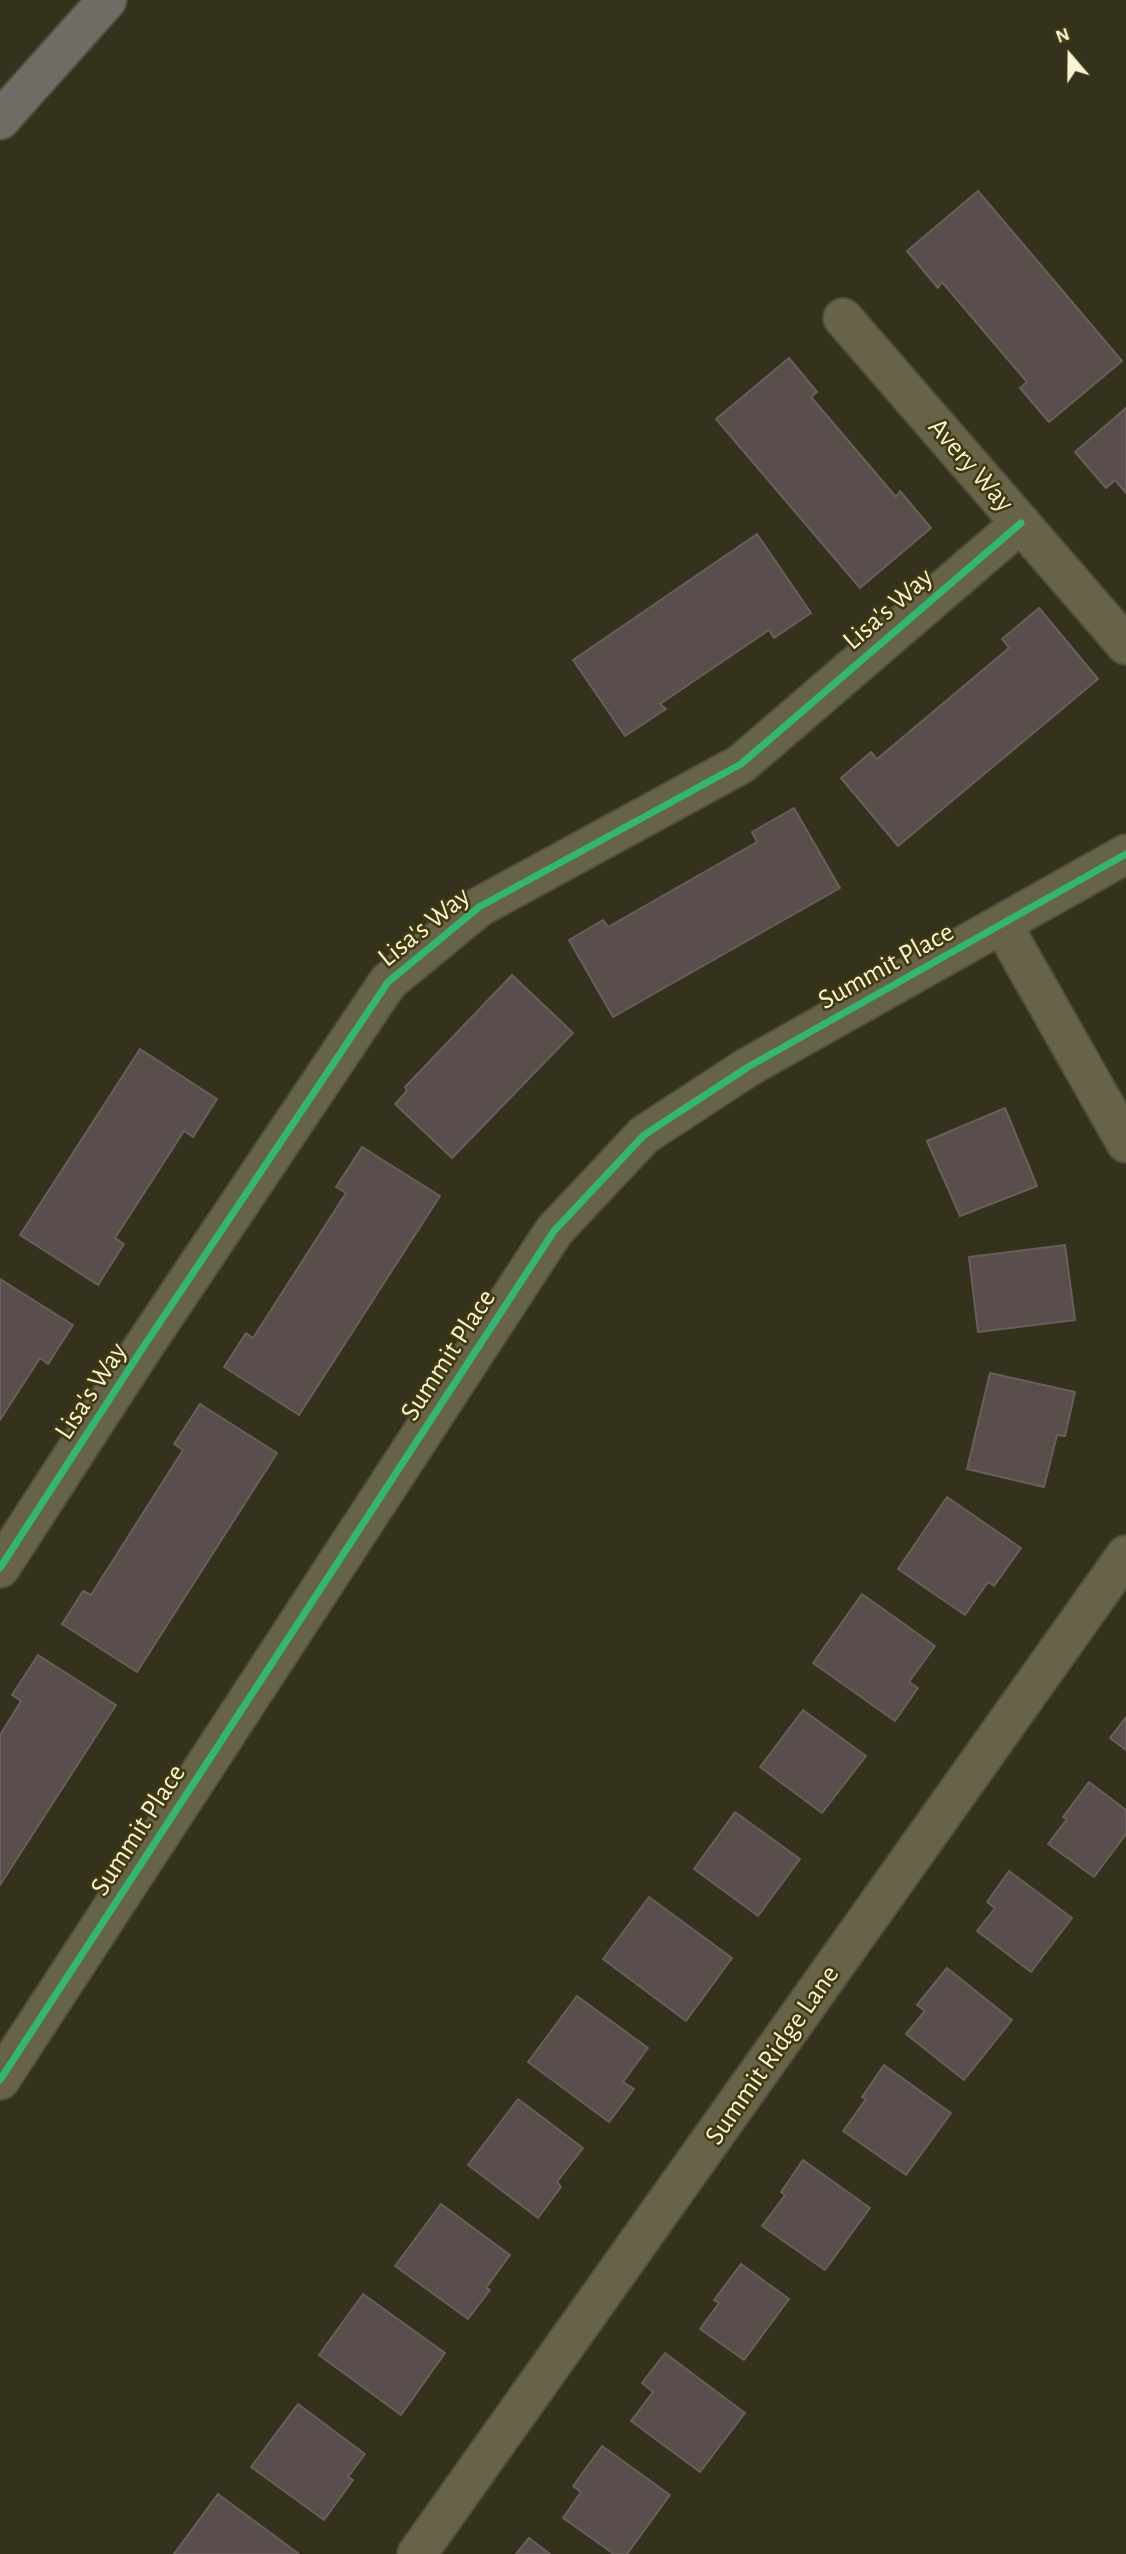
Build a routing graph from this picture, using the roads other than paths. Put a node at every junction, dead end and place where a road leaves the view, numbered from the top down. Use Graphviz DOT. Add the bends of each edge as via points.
graph roads {
  1 [pos="107,0"];
  2 [pos="0,120"];
  3 [pos="843,318"];
  4 [pos="1021,523"];
  5 [pos="1126,645"];
  6 [pos="1126,854"];
  7 [pos="1002,924"];
  8 [pos="1126,1143"];
  9 [pos="1126,1555"];
  10 [pos="0,1568"];
  11 [pos="0,2080"];
  12 [pos="417,2554"];
  1 -- 2 [label="highway"];
  3 -- 4 [label="street, Avery Way"];
  4 -- 5 [label="street, Avery Way"];
  4 -- 10 [label="street, Lisa's Way" via="741,764 479,907 388,982"];
  6 -- 7 [label="street, Summit Place"];
  7 -- 8 [label="street"];
  7 -- 11 [label="street, Summit Place" via="748,1067 644,1135 554,1231"];
  9 -- 12 [label="street, Summit Ridge Lane"];
}
